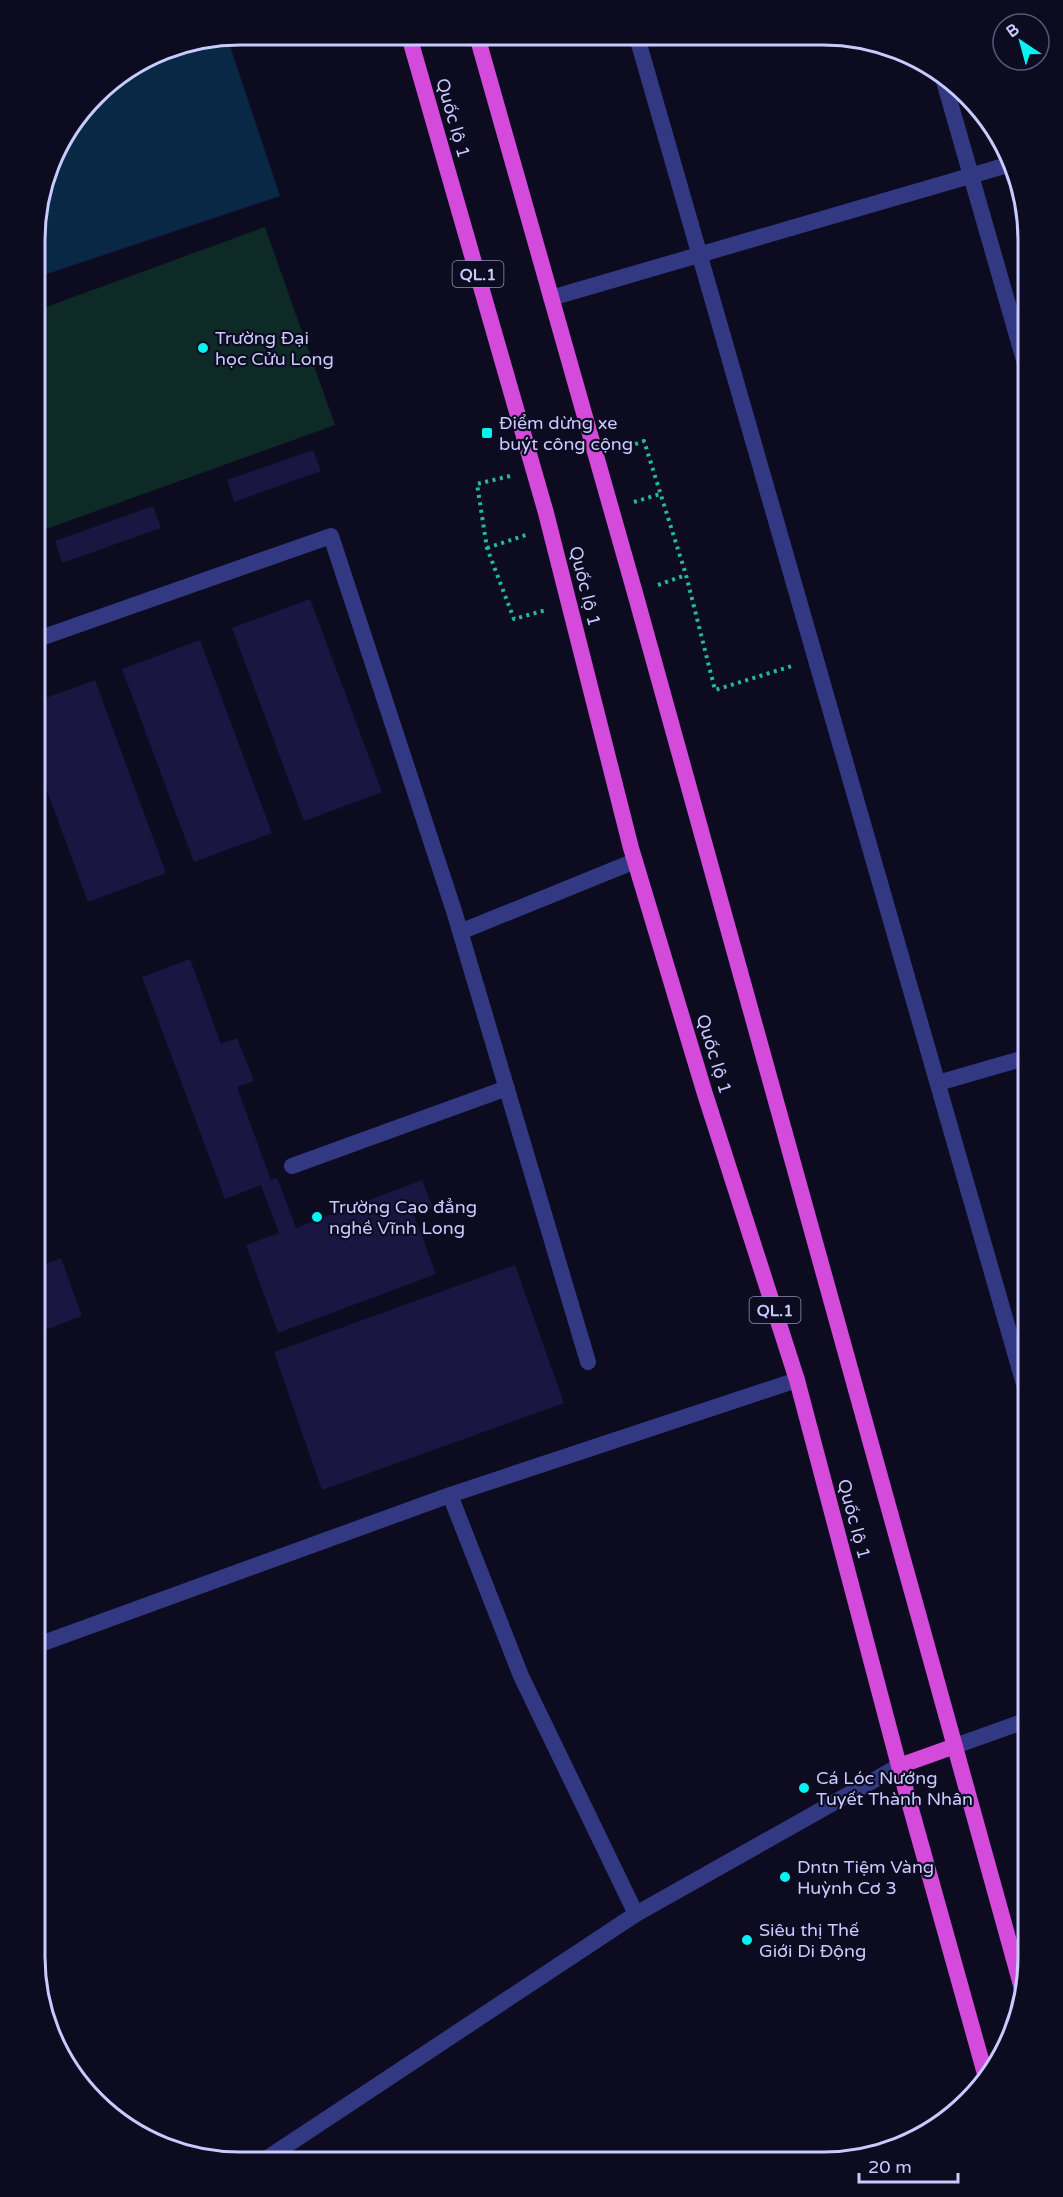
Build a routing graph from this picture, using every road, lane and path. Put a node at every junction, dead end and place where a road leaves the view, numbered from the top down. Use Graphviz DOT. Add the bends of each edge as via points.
graph roads {
  1 [pos="412,45"];
  2 [pos="480,45"];
  3 [pos="639,45"];
  4 [pos="946,89"];
  5 [pos="1003,166"];
  6 [pos="972,175"];
  7 [pos="700,254"];
  8 [pos="551,298"];
  9 [pos="1018,338"];
  10 [pos="644,441"];
  11 [pos="534,470"];
  12 [pos="569,603"];
  13 [pos="45,636"];
  14 [pos="816,659"];
  15 [pos="635,861"];
  16 [pos="460,932"];
  17 [pos="1018,1060"];
  18 [pos="938,1083"];
  19 [pos="507,1088"];
  20 [pos="292,1166"];
  21 [pos="1018,1354"];
  22 [pos="588,1362"];
  23 [pos="797,1380"];
  24 [pos="450,1496"];
  25 [pos="45,1643"];
  26 [pos="1018,1724"];
  27 [pos="955,1746"];
  28 [pos="899,1766"];
  29 [pos="636,1914"];
  30 [pos="1018,1972"];
  31 [pos="983,2068"];
  32 [pos="277,2152"];
  1 -- 11 [label="highway, Quốc lộ 1 / QL.1"];
  2 -- 8 [label="highway, Quốc lộ 1"];
  3 -- 7 [label="street"];
  4 -- 6 [label="street"];
  5 -- 6 [label="street"];
  6 -- 7 [label="street"];
  6 -- 9 [label="street"];
  7 -- 8 [label="street"];
  7 -- 14 [label="street"];
  8 -- 27 [label="highway, Quốc lộ 1"];
  10 -- 14 [label="path" via="686,575 715,690"];
  11 -- 12 [label="highway, Quốc lộ 1 / QL.1"];
  11 -- 12 [label="path" via="477,484 487,548 514,619"];
  12 -- 15 [label="highway, Quốc lộ 1 / QL.1"];
  13 -- 16 [label="street" via="331,536"];
  14 -- 18 [label="street"];
  15 -- 16 [label="street"];
  15 -- 23 [label="highway, Quốc lộ 1 / QL.1"];
  16 -- 19 [label="street"];
  17 -- 18 [label="street"];
  18 -- 21 [label="street"];
  19 -- 20 [label="street"];
  19 -- 22 [label="street"];
  23 -- 24 [label="street"];
  23 -- 28 [label="highway, Quốc lộ 1 / QL.1"];
  24 -- 25 [label="street"];
  24 -- 29 [label="street" via="521,1676"];
  26 -- 27 [label="street"];
  27 -- 28 [label="highway"];
  27 -- 30 [label="highway, Quốc lộ 1"];
  28 -- 29 [label="street"];
  28 -- 31 [label="highway, Quốc lộ 1 / QL.1"];
  29 -- 32 [label="street"];
}
